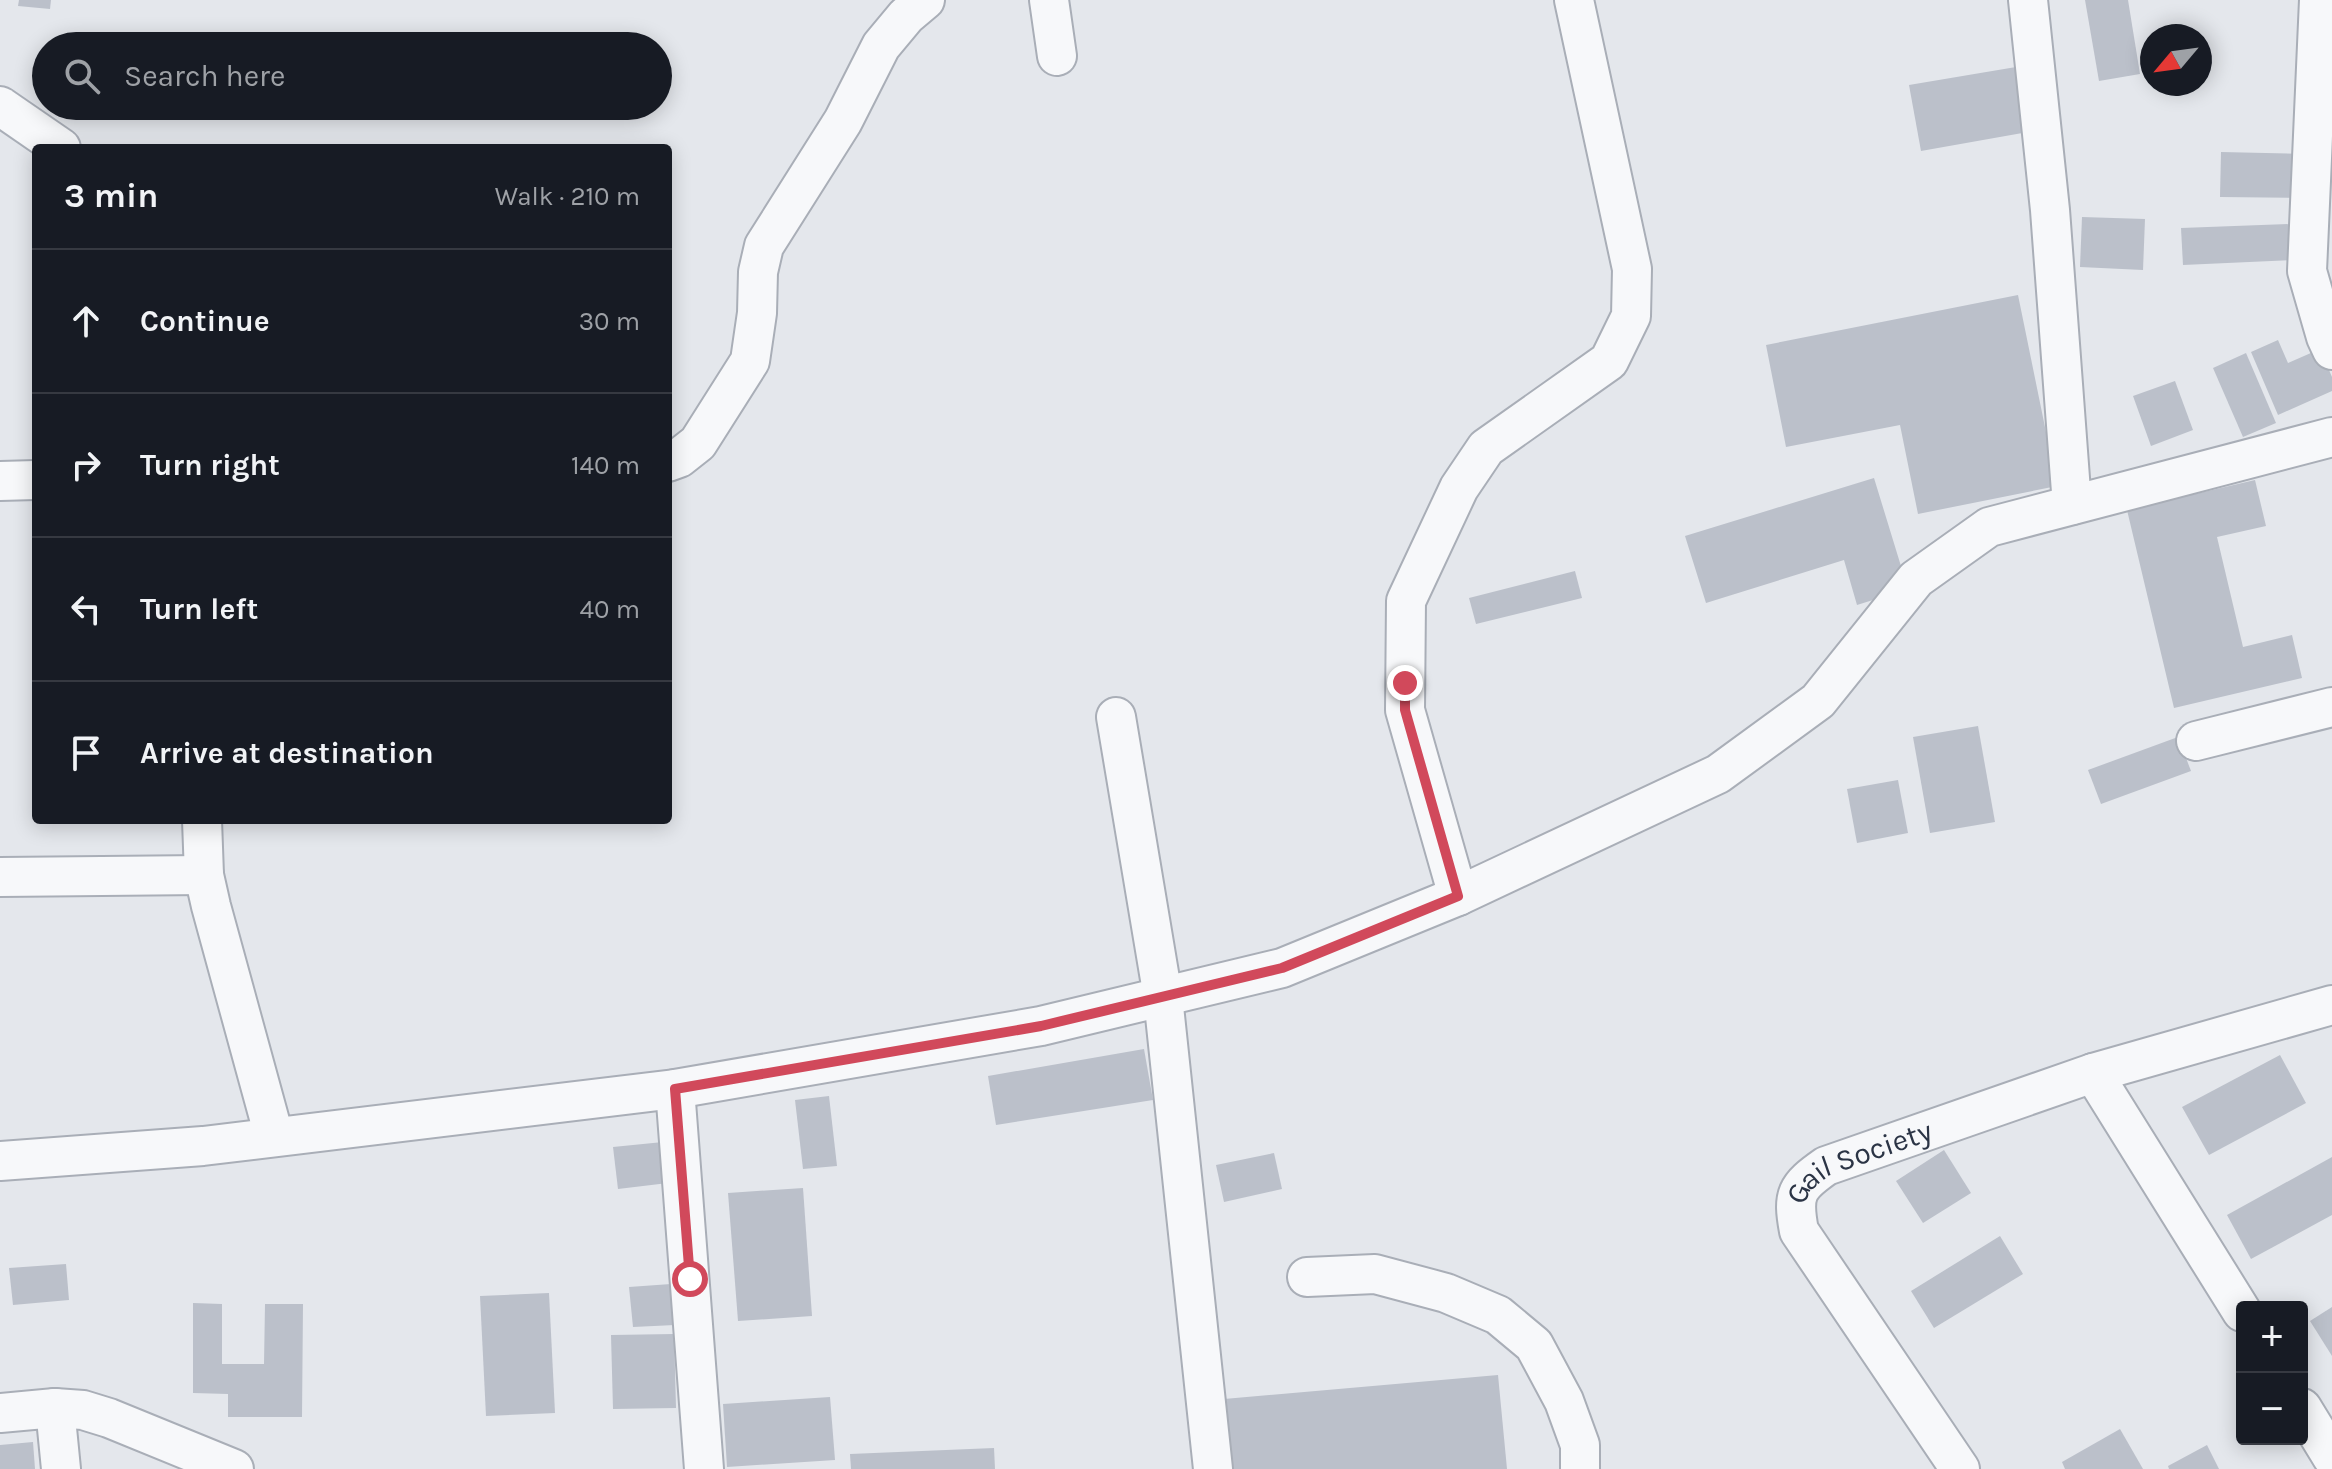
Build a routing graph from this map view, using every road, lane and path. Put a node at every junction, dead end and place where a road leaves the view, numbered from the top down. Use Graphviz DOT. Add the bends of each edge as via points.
graph roads {
  1 [pos="925,0"];
  2 [pos="1049,0"];
  3 [pos="1574,0"];
  4 [pos="2028,0"];
  5 [pos="2319,0"];
  6 [pos="1057,56"];
  7 [pos="0,106"];
  8 [pos="55,144"];
  9 [pos="2332,350"];
  10 [pos="2332,437"];
  11 [pos="672,461"];
  12 [pos="32,480"];
  13 [pos="0,481"];
  14 [pos="2072,505"];
  15 [pos="2332,707"];
  16 [pos="1116,717"];
  17 [pos="2196,741"];
  18 [pos="202,824"];
  19 [pos="204,875"];
  20 [pos="0,877"];
  21 [pos="1458,896"];
  22 [pos="1163,997"];
  23 [pos="2332,1005"];
  24 [pos="2093,1073"];
  25 [pos="675,1089"];
  26 [pos="274,1136"];
  27 [pos="0,1161"];
  28 [pos="1307,1277"];
  29 [pos="2236,1302"];
  30 [pos="55,1408"];
  31 [pos="0,1413"];
  32 [pos="2308,1418"];
  33 [pos="2332,1457"];
  34 [pos="61,1469"];
  35 [pos="234,1469"];
  36 [pos="704,1469"];
  37 [pos="1213,1469"];
  38 [pos="1580,1469"];
  39 [pos="1960,1469"];
  1 -- 11 [label="street" via="881,46 843,121 764,246 750,361 698,443"];
  2 -- 6 [label="street"];
  3 -- 21 [label="street" via="1632,269 1631,316 1609,361 1486,448 1459,488 1406,601 1405,710"];
  4 -- 14 [label="street"];
  5 -- 9 [label="street" via="2307,271"];
  7 -- 8 [label="street"];
  10 -- 14 [label="street"];
  12 -- 13 [label="street"];
  14 -- 21 [label="street" via="1989,527 1916,579 1818,701 1718,774"];
  15 -- 17 [label="street"];
  16 -- 22 [label="street"];
  18 -- 19 [label="street"];
  19 -- 20 [label="street"];
  19 -- 26 [label="street"];
  21 -- 22 [label="street" via="1282,968"];
  22 -- 25 [label="street" via="1041,1026"];
  22 -- 37 [label="street"];
  23 -- 24 [label="street, Gail Society"];
  24 -- 29 [label="street"];
  24 -- 39 [label="street, Gail Society" via="1826,1166 1803,1183 1795,1208 1799,1231"];
  25 -- 26 [label="street"];
  25 -- 36 [label="street"];
  26 -- 27 [label="street"];
  28 -- 38 [label="street" via="1375,1274 1446,1293 1498,1315 1534,1345 1564,1401 1580,1445"];
  30 -- 31 [label="street"];
  30 -- 34 [label="street"];
  30 -- 35 [label="street" via="109,1418"];
  32 -- 33 [label="street"];
}
